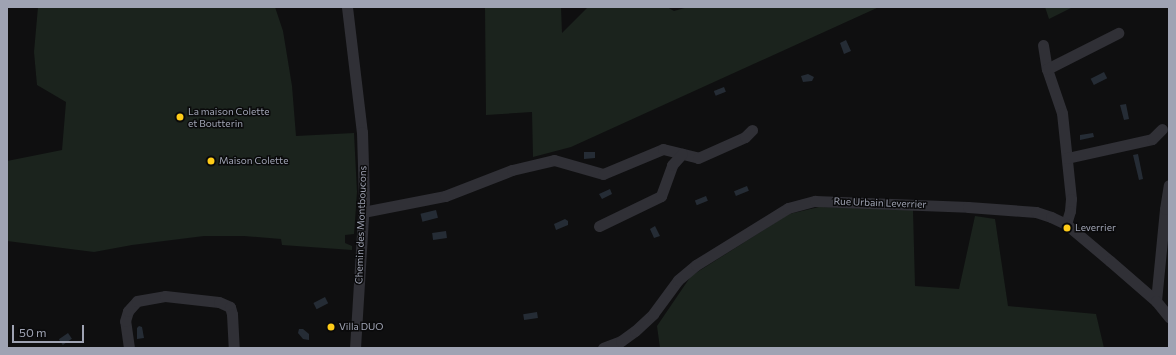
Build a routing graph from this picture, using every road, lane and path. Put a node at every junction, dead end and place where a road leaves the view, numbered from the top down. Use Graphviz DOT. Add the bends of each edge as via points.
graph roads {
  1 [pos="347,7"];
  2 [pos="1118,33"];
  3 [pos="1043,45"];
  4 [pos="1047,69"];
  5 [pos="1162,129"];
  6 [pos="752,130"];
  7 [pos="682,154"];
  8 [pos="1067,158"];
  9 [pos="1169,185"];
  10 [pos="363,212"];
  11 [pos="1066,224"];
  12 [pos="599,226"];
  13 [pos="1156,301"];
  14 [pos="1169,317"];
  15 [pos="129,348"];
  16 [pos="234,348"];
  17 [pos="355,348"];
  18 [pos="603,348"];
  1 -- 10 [label="street, Chemin des Montboucons" via="362,132"];
  2 -- 4 [label="street"];
  3 -- 4 [label="street"];
  4 -- 8 [label="street" via="1062,113"];
  5 -- 8 [label="street" via="1152,139"];
  6 -- 7 [label="street" via="745,137 698,158"];
  7 -- 10 [label="street" via="663,149 603,174 554,160 512,170 445,196"];
  7 -- 12 [label="street" via="672,165 662,196"];
  8 -- 11 [label="street" via="1071,199"];
  9 -- 13 [label="street"];
  10 -- 17 [label="street, Chemin des Montboucons"];
  11 -- 13 [label="street, Rue Urbain Leverrier"];
  11 -- 18 [label="street, Rue Urbain Leverrier" via="1036,212 968,206 815,201 788,208 696,265 678,280 653,314 636,331 621,341"];
  13 -- 14 [label="street, Rue Urbain Leverrier"];
  15 -- 16 [label="street" via="125,321 128,311 137,301 165,296 219,302 230,308"];
}
